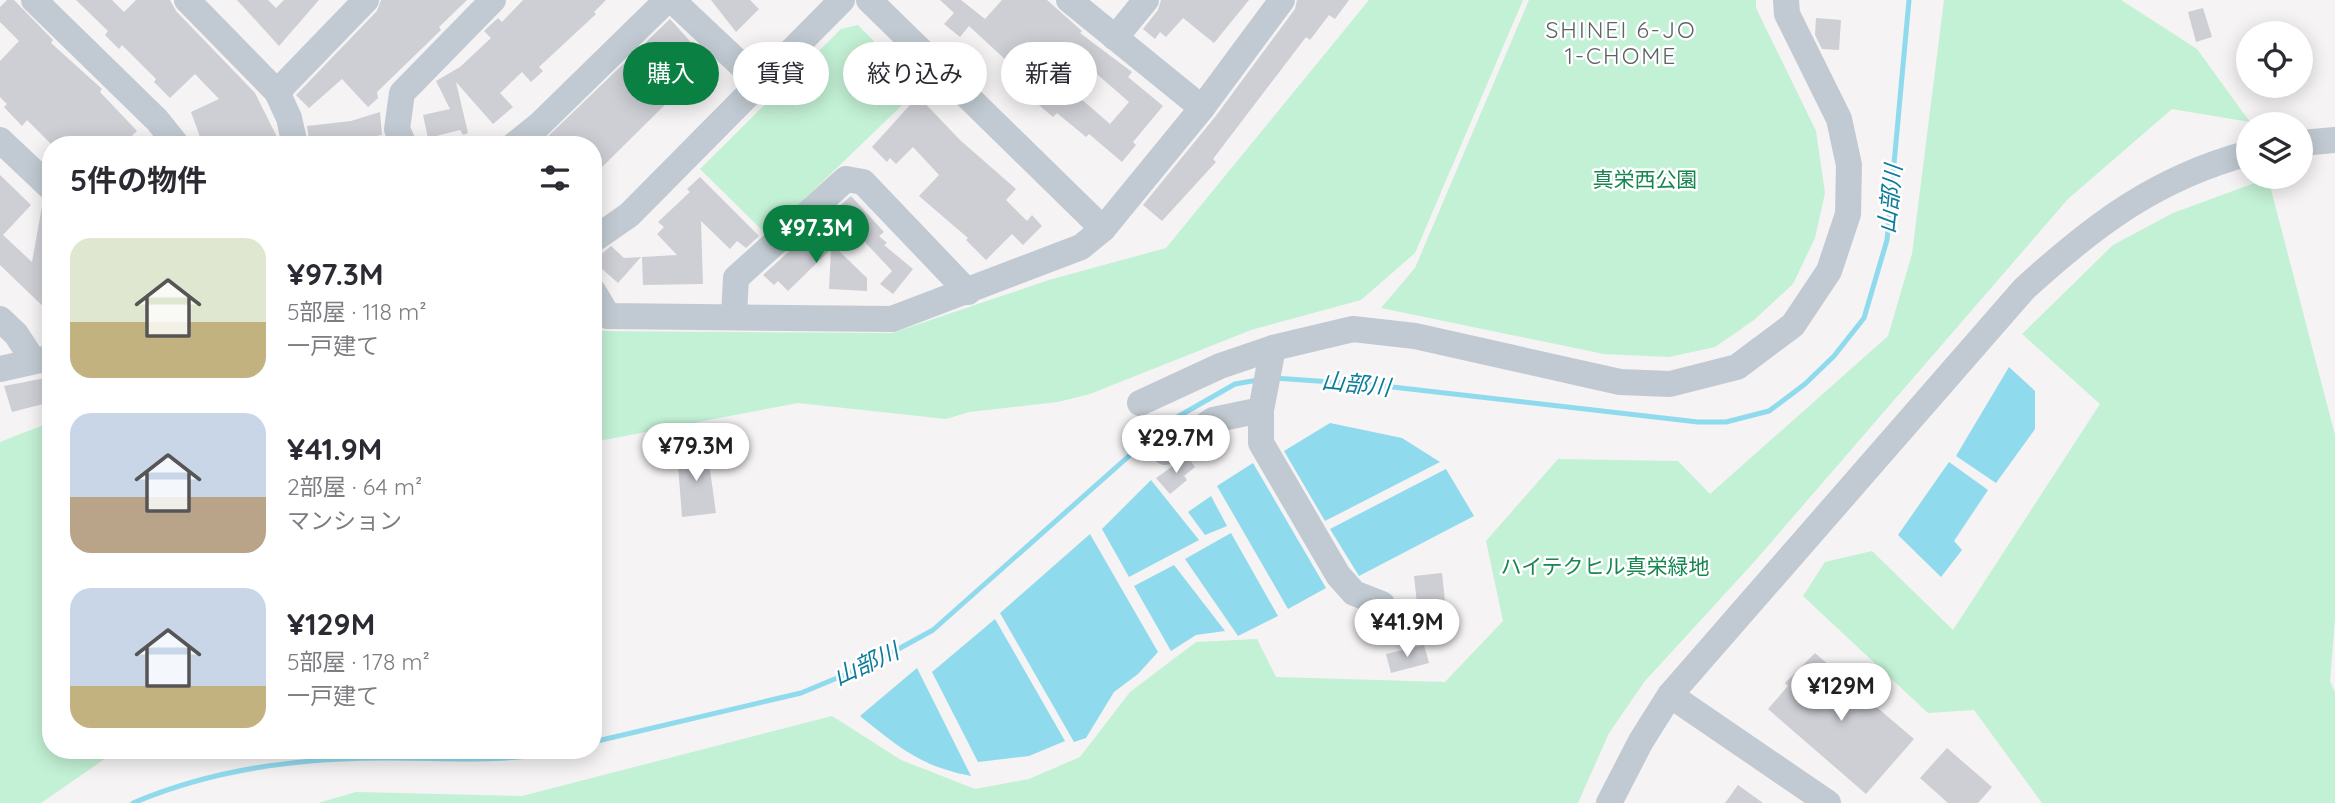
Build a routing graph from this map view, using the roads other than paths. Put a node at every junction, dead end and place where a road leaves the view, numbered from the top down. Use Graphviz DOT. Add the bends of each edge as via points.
graph roads {
  1 [pos="34,0"];
  2 [pos="187,0"];
  3 [pos="493,0"];
  4 [pos="670,0"];
  5 [pos="842,0"];
  6 [pos="869,0"];
  7 [pos="1069,0"];
  8 [pos="1146,0"];
  9 [pos="1282,0"];
  10 [pos="1786,0"];
  11 [pos="361,2"];
  12 [pos="1115,38"];
  13 [pos="799,42"];
  14 [pos="733,58"];
  15 [pos="277,92"];
  16 [pos="737,105"];
  17 [pos="1202,108"];
  18 [pos="170,136"];
  19 [pos="293,136"];
  20 [pos="400,136"];
  21 [pos="525,136"];
  22 [pos="0,140"];
  23 [pos="2335,140"];
  24 [pos="2313,142"];
  25 [pos="2236,156"];
  26 [pos="42,180"];
  27 [pos="1103,229"];
  28 [pos="602,234"];
  29 [pos="968,292"];
  30 [pos="602,306"];
  31 [pos="734,315"];
  32 [pos="0,319"];
  33 [pos="1272,354"];
  34 [pos="42,359"];
  35 [pos="0,369"];
  36 [pos="1140,402"];
  37 [pos="1262,406"];
  38 [pos="1165,453"];
  39 [pos="1382,604"];
  40 [pos="1671,695"];
  41 [pos="1609,803"];
  42 [pos="1828,803"];
  1 -- 18 [label="street"];
  2 -- 15 [label="street"];
  3 -- 20 [label="street" via="402,93"];
  4 -- 14 [label="street"];
  4 -- 21 [label="street"];
  5 -- 13 [label="street"];
  6 -- 27 [label="street"];
  7 -- 12 [label="street"];
  8 -- 12 [label="street"];
  9 -- 17 [label="street"];
  10 -- 33 [label="street" via="1787,14 1839,119 1849,165 1848,214 1829,271 1793,325 1737,367 1670,384 1620,382 1415,336 1353,329"];
  11 -- 15 [label="street"];
  12 -- 17 [label="street"];
  15 -- 19 [label="street"];
  16 -- 28 [label="street" via="629,215"];
  17 -- 27 [label="street"];
  22 -- 26 [label="street"];
  23 -- 24 [label="street"];
  25 -- 40 [label="street" via="2165,182 2122,208 2024,289"];
  27 -- 29 [label="street" via="1081,247"];
  29 -- 31 [label="street" via="892,319"];
  29 -- 31 [label="street" via="863,182 846,179 736,278"];
  30 -- 31 [label="street" via="608,316"];
  32 -- 34 [label="street"];
  33 -- 36 [label="street" via="1220,366"];
  33 -- 37 [label="street"];
  34 -- 35 [label="street"];
  37 -- 38 [label="street" via="1213,420"];
  37 -- 39 [label="street" via="1261,443 1338,575 1354,593"];
  40 -- 41 [label="street"];
  40 -- 42 [label="street"];
}
